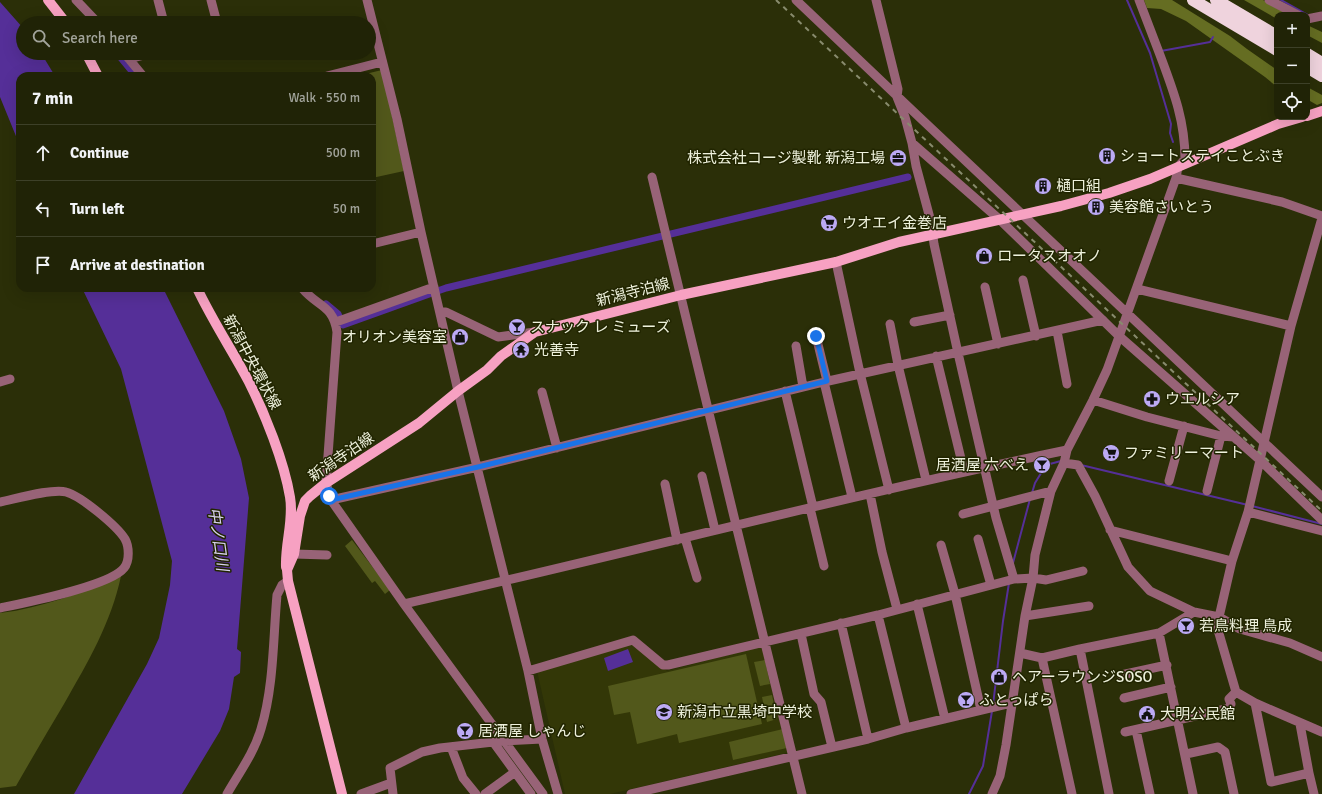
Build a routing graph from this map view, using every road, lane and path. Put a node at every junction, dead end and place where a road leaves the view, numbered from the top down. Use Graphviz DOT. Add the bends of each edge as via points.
graph roads {
  1 [pos="48,0"];
  2 [pos="76,0"];
  3 [pos="158,0"];
  4 [pos="211,0"];
  5 [pos="367,0"];
  6 [pos="796,0"];
  7 [pos="876,0"];
  8 [pos="1139,0"];
  9 [pos="1193,0"];
  10 [pos="1216,0"];
  11 [pos="1269,0"];
  12 [pos="1292,12"];
  13 [pos="61,16"];
  14 [pos="91,16"];
  15 [pos="162,16"];
  16 [pos="215,16"];
  17 [pos="371,16"];
  18 [pos="1322,16"];
  19 [pos="1310,18"];
  20 [pos="1274,34"];
  21 [pos="376,37"];
  22 [pos="1274,48"];
  23 [pos="1310,56"];
  24 [pos="90,60"];
  25 [pos="129,60"];
  26 [pos="382,62"];
  27 [pos="1322,63"];
  28 [pos="1310,70"];
  29 [pos="96,72"];
  30 [pos="140,72"];
  31 [pos="343,72"];
  32 [pos="1322,76"];
  33 [pos="897,97"];
  34 [pos="1322,111"];
  35 [pos="1310,115"];
  36 [pos="1292,120"];
  37 [pos="912,143"];
  38 [pos="1178,167"];
  39 [pos="652,177"];
  40 [pos="1176,178"];
  41 [pos="1023,214"];
  42 [pos="1322,217"];
  43 [pos="998,220"];
  44 [pos="421,232"];
  45 [pos="934,234"];
  46 [pos="376,243"];
  47 [pos="836,262"];
  48 [pos="1023,280"];
  49 [pos="434,287"];
  50 [pos="985,287"];
  51 [pos="1136,288"];
  52 [pos="199,292"];
  53 [pos="305,292"];
  54 [pos="682,295"];
  55 [pos="441,312"];
  56 [pos="1128,313"];
  57 [pos="950,315"];
  58 [pos="1103,320"];
  59 [pos="336,322"];
  60 [pos="914,322"];
  61 [pos="890,324"];
  62 [pos="1291,326"];
  63 [pos="1057,331"];
  64 [pos="535,332"];
  65 [pos="816,336"];
  66 [pos="1036,336"];
  67 [pos="1119,336"];
  68 [pos="998,344"];
  69 [pos="796,346"];
  70 [pos="958,353"];
  71 [pos="936,356"];
  72 [pos="898,366"];
  73 [pos="860,373"];
  74 [pos="10,380"];
  75 [pos="0,382"];
  76 [pos="825,382"];
  77 [pos="1067,384"];
  78 [pos="804,387"];
  79 [pos="458,391"];
  80 [pos="785,391"];
  81 [pos="542,392"];
  82 [pos="1093,400"];
  83 [pos="708,410"];
  84 [pos="1184,426"];
  85 [pos="1221,436"];
  86 [pos="1234,437"];
  87 [pos="1264,442"];
  88 [pos="557,448"];
  89 [pos="1067,450"];
  90 [pos="1260,460"];
  91 [pos="1064,463"];
  92 [pos="478,467"];
  93 [pos="985,467"];
  94 [pos="964,471"];
  95 [pos="702,476"];
  96 [pos="926,480"];
  97 [pos="1169,481"];
  98 [pos="326,483"];
  99 [pos="665,484"];
  100 [pos="888,490"];
  101 [pos="1051,491"];
  102 [pos="1207,491"];
  103 [pos="870,494"];
  104 [pos="852,497"];
  105 [pos="1322,497"];
  106 [pos="331,500"];
  107 [pos="0,502"];
  108 [pos="995,506"];
  109 [pos="811,508"];
  110 [pos="1248,512"];
  111 [pos="963,514"];
  112 [pos="1322,520"];
  113 [pos="736,525"];
  114 [pos="715,530"];
  115 [pos="1110,530"];
  116 [pos="1322,531"];
  117 [pos="681,539"];
  118 [pos="978,539"];
  119 [pos="941,545"];
  120 [pos="294,554"];
  121 [pos="327,554"];
  122 [pos="1232,561"];
  123 [pos="824,566"];
  124 [pos="287,570"];
  125 [pos="1083,571"];
  126 [pos="697,578"];
  127 [pos="1033,578"];
  128 [pos="1014,579"];
  129 [pos="288,581"];
  130 [pos="506,581"];
  131 [pos="991,585"];
  132 [pos="955,594"];
  133 [pos="404,604"];
  134 [pos="916,604"];
  135 [pos="1089,606"];
  136 [pos="0,608"];
  137 [pos="897,609"];
  138 [pos="1194,612"];
  139 [pos="878,615"];
  140 [pos="1024,616"];
  141 [pos="1219,617"];
  142 [pos="841,623"];
  143 [pos="1159,633"];
  144 [pos="801,634"];
  145 [pos="764,642"];
  146 [pos="1080,649"];
  147 [pos="1020,653"];
  148 [pos="1322,657"];
  149 [pos="1042,658"];
  150 [pos="1166,665"];
  151 [pos="528,671"];
  152 [pos="1121,675"];
  153 [pos="1171,688"];
  154 [pos="1236,692"];
  155 [pos="1124,698"];
  156 [pos="1011,703"];
  157 [pos="1255,703"];
  158 [pos="981,710"];
  159 [pos="945,719"];
  160 [pos="1177,719"];
  161 [pos="1300,724"];
  162 [pos="906,728"];
  163 [pos="1136,730"];
  164 [pos="1124,732"];
  165 [pos="1322,732"];
  166 [pos="542,739"];
  167 [pos="868,739"];
  168 [pos="506,742"];
  169 [pos="494,743"];
  170 [pos="451,747"];
  171 [pos="832,747"];
  172 [pos="1186,754"];
  173 [pos="792,756"];
  174 [pos="515,772"];
  175 [pos="1309,773"];
  176 [pos="391,783"];
  177 [pos="227,794"];
  178 [pos="342,794"];
  179 [pos="361,794"];
  180 [pos="393,794"];
  181 [pos="476,794"];
  182 [pos="485,794"];
  183 [pos="531,794"];
  184 [pos="543,794"];
  185 [pos="558,794"];
  186 [pos="631,794"];
  187 [pos="802,794"];
  188 [pos="992,794"];
  189 [pos="1072,794"];
  190 [pos="1109,794"];
  191 [pos="1150,794"];
  192 [pos="1193,794"];
  193 [pos="1234,794"];
  194 [pos="1314,794"];
  1 -- 13 [label="main road"];
  2 -- 14 [label="street"];
  3 -- 15 [label="street"];
  4 -- 16 [label="street"];
  5 -- 17 [label="street"];
  6 -- 33 [label="street"];
  7 -- 33 [label="street" via="898,89"];
  8 -- 38 [label="street" via="1176,97 1185,148 1185,159"];
  9 -- 22 [label="highway"];
  10 -- 20 [label="highway"];
  11 -- 12 [label="street"];
  18 -- 19 [label="street"];
  21 -- 26 [label="street"];
  23 -- 27 [label="highway"];
  24 -- 29 [label="main road"];
  25 -- 30 [label="street"];
  26 -- 31 [label="street"];
  26 -- 44 [label="street" via="398,118"];
  28 -- 32 [label="highway"];
  33 -- 37 [label="street"];
  33 -- 41 [label="street"];
  34 -- 35 [label="main road"];
  36 -- 38 [label="main road, 新潟寺泊線"];
  37 -- 43 [label="street"];
  37 -- 45 [label="street"];
  38 -- 40 [label="street"];
  38 -- 41 [label="main road, 新潟寺泊線" via="1109,193"];
  39 -- 54 [label="street"];
  40 -- 42 [label="street" via="1282,202"];
  40 -- 51 [label="street"];
  41 -- 43 [label="main road, 新潟寺泊線"];
  41 -- 56 [label="street"];
  42 -- 62 [label="street"];
  43 -- 45 [label="main road, 新潟寺泊線"];
  43 -- 58 [label="street"];
  44 -- 46 [label="street"];
  44 -- 49 [label="street"];
  45 -- 47 [label="main road, 新潟寺泊線"];
  45 -- 57 [label="street"];
  47 -- 54 [label="main road, 新潟寺泊線"];
  47 -- 73 [label="street"];
  48 -- 66 [label="street"];
  49 -- 55 [label="street"];
  49 -- 59 [label="street"];
  50 -- 68 [label="street"];
  51 -- 56 [label="street"];
  51 -- 62 [label="street"];
  52 -- 124 [label="main road, 新潟中央環状線" via="249,382 282,464 291,507"];
  53 -- 59 [label="street" via="330,312"];
  54 -- 64 [label="main road, 新潟寺泊線"];
  54 -- 83 [label="street"];
  55 -- 64 [label="street" via="446,312 498,337"];
  55 -- 79 [label="street"];
  56 -- 67 [label="street"];
  56 -- 87 [label="street"];
  57 -- 60 [label="street"];
  57 -- 70 [label="street"];
  58 -- 63 [label="street"];
  58 -- 67 [label="street"];
  59 -- 98 [label="street" via="337,340"];
  61 -- 72 [label="street"];
  62 -- 87 [label="street"];
  63 -- 66 [label="street"];
  63 -- 77 [label="street"];
  64 -- 79 [label="main road, 新潟寺泊線"];
  65 -- 76 [label="street"];
  66 -- 68 [label="street"];
  67 -- 82 [label="street"];
  67 -- 86 [label="street"];
  68 -- 70 [label="street"];
  69 -- 78 [label="street"];
  70 -- 71 [label="street"];
  70 -- 93 [label="street"];
  71 -- 72 [label="street"];
  71 -- 94 [label="street"];
  72 -- 73 [label="street"];
  72 -- 96 [label="street"];
  73 -- 76 [label="street"];
  73 -- 100 [label="street"];
  74 -- 75 [label="street"];
  76 -- 78 [label="street"];
  76 -- 104 [label="street"];
  78 -- 80 [label="street"];
  79 -- 92 [label="street"];
  79 -- 98 [label="main road, 新潟寺泊線" via="419,423"];
  80 -- 83 [label="street"];
  80 -- 109 [label="street"];
  81 -- 88 [label="street"];
  82 -- 84 [label="street"];
  82 -- 89 [label="street"];
  83 -- 88 [label="street"];
  83 -- 113 [label="street"];
  84 -- 85 [label="street"];
  84 -- 97 [label="street"];
  85 -- 86 [label="street"];
  85 -- 102 [label="street"];
  86 -- 90 [label="street"];
  87 -- 90 [label="street"];
  87 -- 105 [label="street"];
  88 -- 92 [label="street"];
  89 -- 91 [label="street"];
  89 -- 93 [label="street"];
  90 -- 110 [label="street"];
  90 -- 112 [label="street"];
  91 -- 101 [label="street"];
  91 -- 115 [label="street" via="1078,465"];
  92 -- 106 [label="street"];
  92 -- 130 [label="street"];
  93 -- 94 [label="street"];
  93 -- 108 [label="street"];
  94 -- 96 [label="street"];
  95 -- 114 [label="street"];
  96 -- 100 [label="street"];
  98 -- 106 [label="street"];
  98 -- 120 [label="main road, 新潟寺泊線" via="305,501"];
  99 -- 117 [label="street"];
  100 -- 103 [label="street"];
  101 -- 108 [label="street"];
  101 -- 127 [label="street" via="1035,555"];
  103 -- 104 [label="street"];
  103 -- 137 [label="street"];
  104 -- 109 [label="street"];
  106 -- 133 [label="street"];
  107 -- 136 [label="street" via="41,493 65,491 80,499 117,529 126,540 128,550 124,568 102,581 54,596"];
  108 -- 111 [label="street"];
  108 -- 128 [label="street" via="996,518"];
  109 -- 113 [label="street"];
  109 -- 123 [label="street"];
  110 -- 116 [label="street"];
  110 -- 122 [label="street"];
  113 -- 114 [label="street"];
  113 -- 145 [label="street"];
  114 -- 117 [label="street"];
  115 -- 122 [label="street"];
  115 -- 138 [label="street" via="1128,567 1150,591"];
  117 -- 126 [label="street"];
  117 -- 130 [label="street"];
  118 -- 131 [label="street"];
  119 -- 132 [label="street"];
  120 -- 121 [label="street"];
  120 -- 124 [label="main road, 新潟寺泊線"];
  122 -- 141 [label="street"];
  124 -- 129 [label="main road, 新潟寺泊線"];
  125 -- 127 [label="street" via="1046,580"];
  127 -- 128 [label="street"];
  127 -- 140 [label="street"];
  128 -- 131 [label="street"];
  129 -- 177 [label="street" via="282,584 277,595 272,664 261,728 251,753"];
  129 -- 178 [label="main road, 新潟寺泊線"];
  130 -- 133 [label="street"];
  130 -- 151 [label="street"];
  131 -- 132 [label="street"];
  132 -- 134 [label="street"];
  132 -- 158 [label="street"];
  133 -- 168 [label="street"];
  134 -- 137 [label="street"];
  134 -- 159 [label="street"];
  135 -- 140 [label="street"];
  137 -- 139 [label="street"];
  138 -- 141 [label="street"];
  138 -- 143 [label="street"];
  139 -- 142 [label="street"];
  139 -- 162 [label="street"];
  140 -- 147 [label="street"];
  141 -- 148 [label="street" via="1240,629 1290,643"];
  141 -- 154 [label="street" via="1218,630"];
  142 -- 144 [label="street"];
  142 -- 167 [label="street"];
  143 -- 146 [label="street"];
  143 -- 150 [label="street"];
  144 -- 145 [label="street"];
  144 -- 171 [label="street" via="814,694 821,702"];
  145 -- 151 [label="street" via="663,665 633,640"];
  145 -- 173 [label="street"];
  146 -- 149 [label="street"];
  146 -- 190 [label="street"];
  147 -- 149 [label="street"];
  147 -- 156 [label="street"];
  149 -- 189 [label="street"];
  150 -- 152 [label="street"];
  150 -- 153 [label="street"];
  151 -- 166 [label="street"];
  153 -- 155 [label="street"];
  153 -- 160 [label="street"];
  154 -- 157 [label="street"];
  154 -- 160 [label="street" via="1229,699 1230,708"];
  156 -- 158 [label="street"];
  156 -- 188 [label="street" via="1000,776"];
  157 -- 161 [label="street"];
  157 -- 175 [label="street" via="1271,782"];
  158 -- 159 [label="street"];
  159 -- 162 [label="street"];
  160 -- 163 [label="street"];
  160 -- 172 [label="street"];
  161 -- 165 [label="street"];
  161 -- 175 [label="street"];
  162 -- 167 [label="street"];
  163 -- 164 [label="street"];
  163 -- 191 [label="street"];
  166 -- 168 [label="street"];
  166 -- 185 [label="street"];
  167 -- 171 [label="street"];
  168 -- 169 [label="street"];
  168 -- 184 [label="street"];
  169 -- 170 [label="street"];
  169 -- 174 [label="street"];
  170 -- 176 [label="street" via="422,752 390,768"];
  170 -- 181 [label="street" via="463,778"];
  171 -- 173 [label="street"];
  172 -- 192 [label="street"];
  172 -- 193 [label="street" via="1218,747 1225,752"];
  173 -- 186 [label="street"];
  173 -- 187 [label="street"];
  174 -- 182 [label="street"];
  174 -- 183 [label="street"];
  175 -- 194 [label="street"];
  176 -- 179 [label="street"];
  176 -- 180 [label="street"];
}
